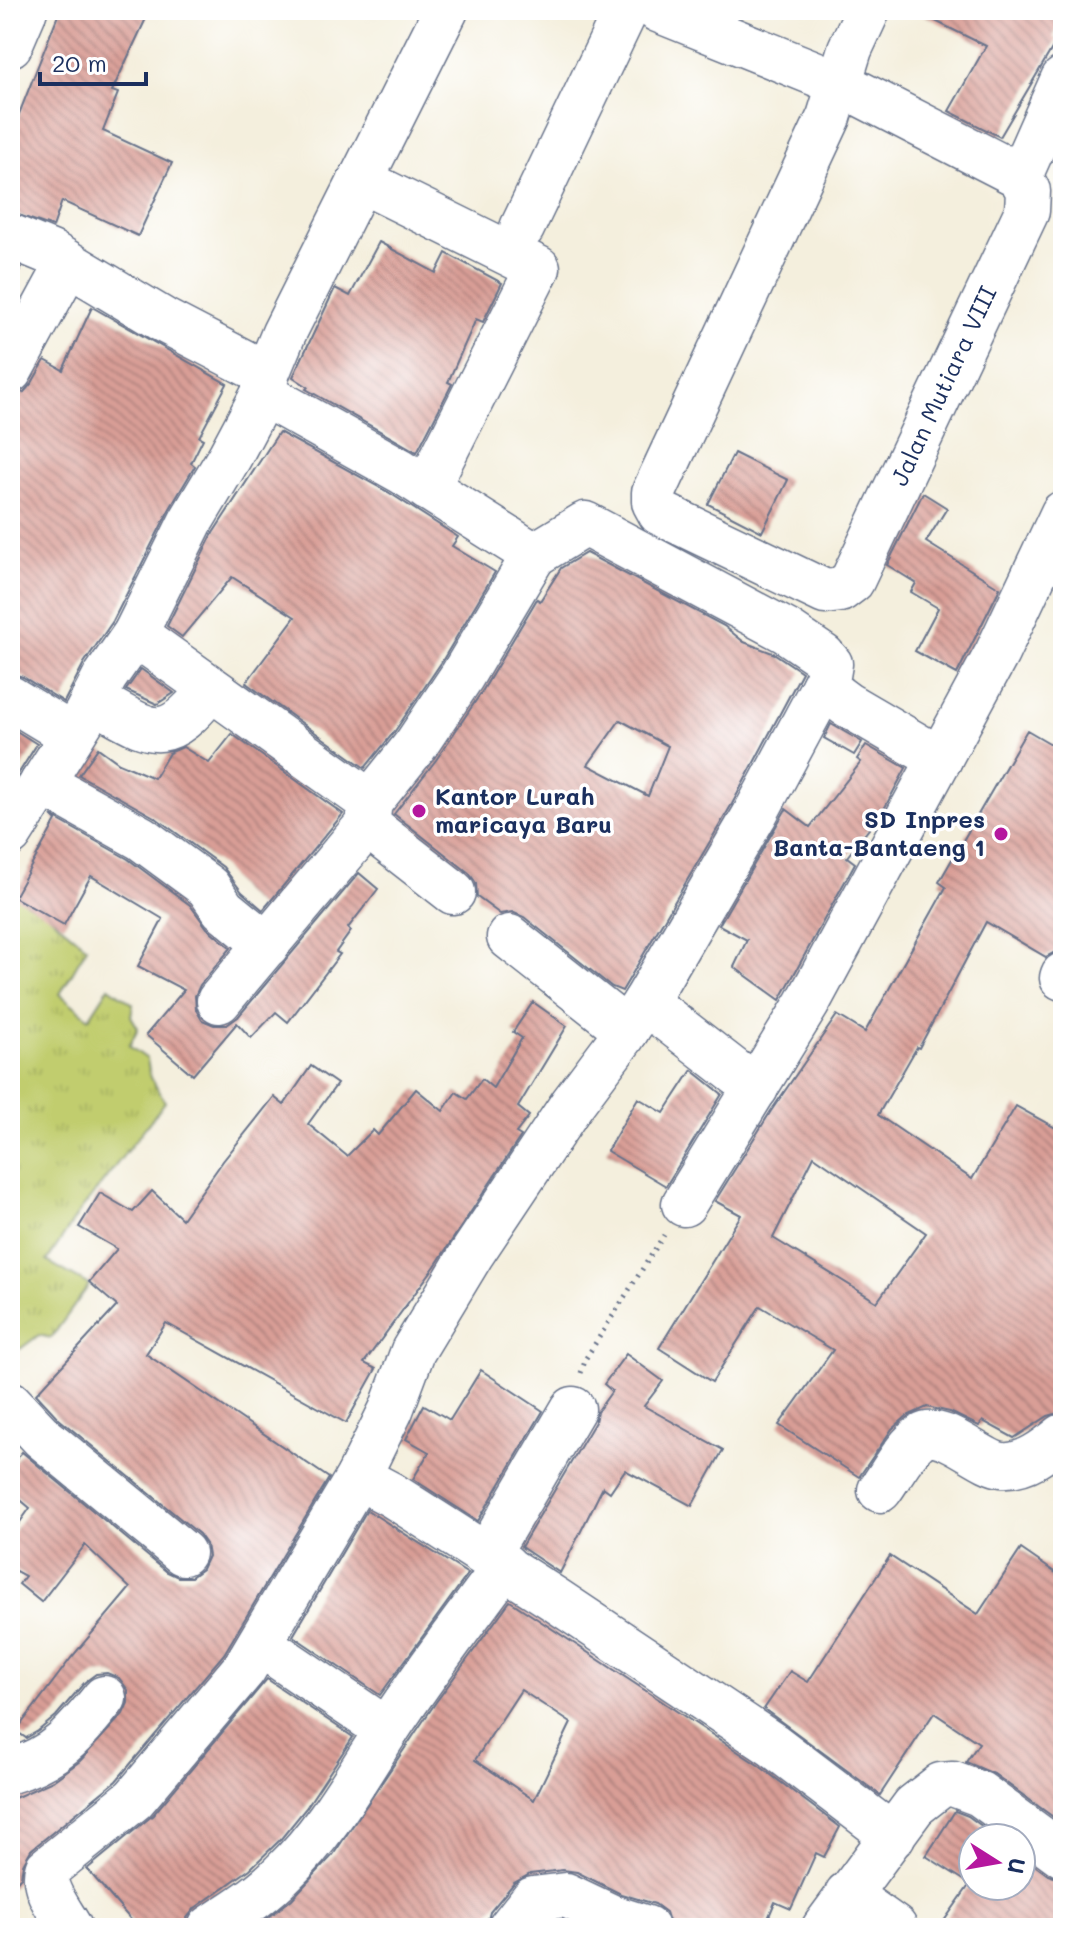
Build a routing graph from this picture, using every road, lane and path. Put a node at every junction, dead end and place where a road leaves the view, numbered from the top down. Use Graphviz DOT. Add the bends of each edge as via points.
graph roads {
  1 [pos="25,10"];
  2 [pos="446,10"];
  3 [pos="626,10"];
  4 [pos="658,10"];
  5 [pos="868,10"];
  6 [pos="10,45"];
  7 [pos="1063,79"];
  8 [pos="839,83"];
  9 [pos="1020,176"];
  10 [pos="360,180"];
  11 [pos="522,228"];
  12 [pos="10,236"];
  13 [pos="68,264"];
  14 [pos="10,371"];
  15 [pos="265,384"];
  16 [pos="427,488"];
  17 [pos="1063,513"];
  18 [pos="534,555"];
  19 [pos="1052,567"];
  20 [pos="135,634"];
  21 [pos="823,687"];
  22 [pos="210,690"];
  23 [pos="10,698"];
  24 [pos="82,717"];
  25 [pos="940,759"];
  26 [pos="42,783"];
  27 [pos="368,814"];
  28 [pos="10,834"];
  29 [pos="453,892"];
  30 [pos="509,937"];
  31 [pos="267,945"];
  32 [pos="219,1001"];
  33 [pos="636,1016"];
  34 [pos="756,1088"];
  35 [pos="684,1204"];
  36 [pos="10,1403"];
  37 [pos="573,1409"];
  38 [pos="1063,1436"];
  39 [pos="358,1477"];
  40 [pos="880,1490"];
  41 [pos="183,1553"];
  42 [pos="496,1560"];
  43 [pos="260,1644"];
  44 [pos="104,1698"];
  45 [pos="387,1730"];
  46 [pos="10,1771"];
  47 [pos="893,1836"];
  48 [pos="1063,1855"];
  49 [pos="836,1911"];
  50 [pos="70,1928"];
  51 [pos="210,1928"];
  52 [pos="510,1928"];
  53 [pos="647,1928"];
  54 [pos="895,1928"];
  1 -- 6 [label="street"];
  2 -- 10 [label="street"];
  3 -- 11 [label="street"];
  4 -- 8 [label="street"];
  5 -- 8 [label="street"];
  7 -- 9 [label="street"];
  8 -- 9 [label="street"];
  8 -- 9 [label="street, Jalan Mutiara VIII" via="829,117 654,492 660,513 825,592 852,581 1027,211 1028,191"];
  10 -- 15 [label="street" via="284,333"];
  10 -- 16 [label="street" via="538,268"];
  12 -- 13 [label="street"];
  13 -- 14 [label="street"];
  13 -- 15 [label="street"];
  15 -- 16 [label="street"];
  15 -- 20 [label="street"];
  16 -- 18 [label="street"];
  17 -- 19 [label="street"];
  18 -- 21 [label="street" via="585,524 823,656 830,664"];
  18 -- 27 [label="street" via="462,676"];
  19 -- 25 [label="street" via="997,653"];
  20 -- 22 [label="street"];
  20 -- 24 [label="street"];
  21 -- 25 [label="street"];
  21 -- 33 [label="street"];
  22 -- 24 [label="street" via="188,717 160,731"];
  22 -- 27 [label="street"];
  23 -- 24 [label="street"];
  24 -- 26 [label="street"];
  25 -- 34 [label="street"];
  26 -- 28 [label="street"];
  26 -- 31 [label="street" via="141,838 208,887 223,909"];
  27 -- 29 [label="street"];
  27 -- 31 [label="street"];
  30 -- 33 [label="street"];
  31 -- 32 [label="street"];
  33 -- 34 [label="street"];
  33 -- 39 [label="street" via="456,1279 413,1351"];
  34 -- 35 [label="street"];
  35 -- 37 [label="path" via="586,1358"];
  36 -- 41 [label="street" via="42,1437"];
  37 -- 42 [label="street"];
  38 -- 40 [label="street" via="1021,1462 1004,1465 947,1438 921,1436"];
  39 -- 42 [label="street"];
  39 -- 43 [label="street"];
  42 -- 45 [label="street"];
  42 -- 47 [label="street" via="773,1745"];
  43 -- 45 [label="street"];
  43 -- 50 [label="street" via="134,1799 47,1869 49,1891"];
  44 -- 46 [label="street" via="71,1739 33,1764"];
  45 -- 51 [label="street" via="312,1842 255,1898"];
  47 -- 48 [label="street" via="928,1793 953,1784 980,1794"];
  47 -- 49 [label="street"];
  49 -- 54 [label="street"];
  52 -- 53 [label="street" via="533,1899 566,1895"];
}
